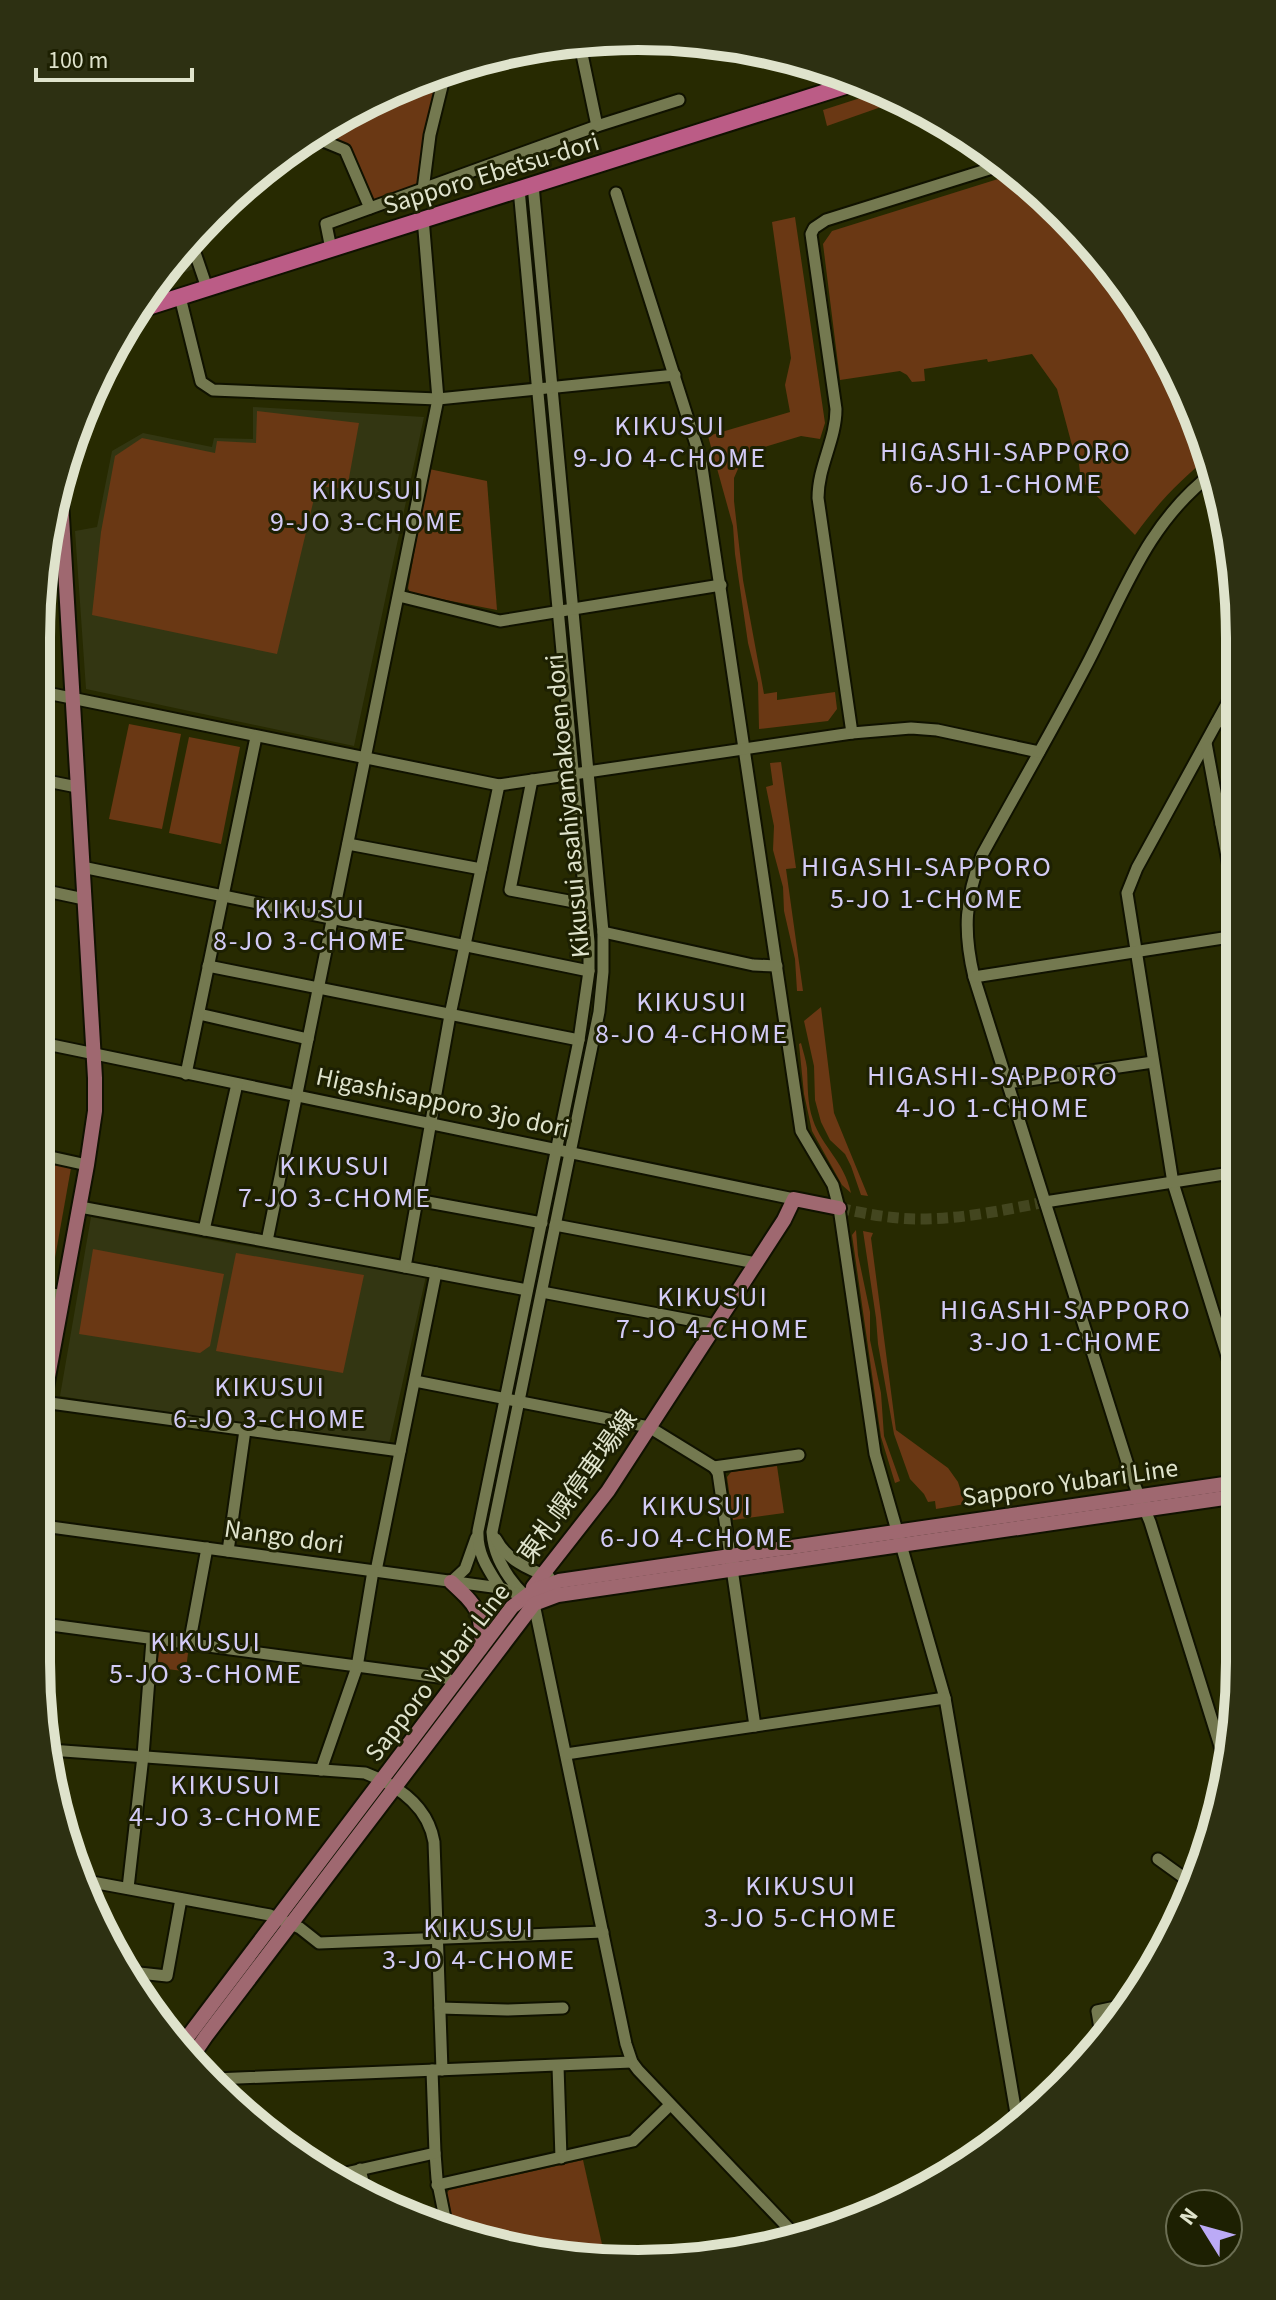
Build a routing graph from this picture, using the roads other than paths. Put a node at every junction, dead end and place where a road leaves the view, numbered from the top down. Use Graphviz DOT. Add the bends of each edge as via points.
graph roads {
  1 [pos="582,53"];
  2 [pos="443,83"];
  3 [pos="842,87"];
  4 [pos="679,100"];
  5 [pos="597,126"];
  6 [pos="324,141"];
  7 [pos="991,168"];
  8 [pos="526,187"];
  9 [pos="423,190"];
  10 [pos="616,193"];
  11 [pos="370,208"];
  12 [pos="423,218"];
  13 [pos="331,249"];
  14 [pos="195,252"];
  15 [pos="207,288"];
  16 [pos="180,297"];
  17 [pos="153,305"];
  18 [pos="675,375"];
  19 [pos="552,387"];
  20 [pos="537,388"];
  21 [pos="438,399"];
  22 [pos="1204,481"];
  23 [pos="58,542"];
  24 [pos="721,585"];
  25 [pos="399,596"];
  26 [pos="573,610"];
  27 [pos="558,612"];
  28 [pos="50,694"];
  29 [pos="72,698"];
  30 [pos="1226,706"];
  31 [pos="1226,721"];
  32 [pos="1217,722"];
  33 [pos="852,733"];
  34 [pos="256,737"];
  35 [pos="1206,743"];
  36 [pos="745,749"];
  37 [pos="1039,752"];
  38 [pos="366,759"];
  39 [pos="588,773"];
  40 [pos="574,774"];
  41 [pos="532,780"];
  42 [pos="50,782"];
  43 [pos="499,785"];
  44 [pos="77,787"];
  45 [pos="1226,823"];
  46 [pos="1221,824"];
  47 [pos="348,844"];
  48 [pos="1226,851"];
  49 [pos="82,867"];
  50 [pos="481,869"];
  51 [pos="50,892"];
  52 [pos="223,897"];
  53 [pos="84,899"];
  54 [pos="585,904"];
  55 [pos="333,919"];
  56 [pos="603,932"];
  57 [pos="1226,938"];
  58 [pos="464,947"];
  59 [pos="1135,952"];
  60 [pos="208,966"];
  61 [pos="777,966"];
  62 [pos="589,971"];
  63 [pos="974,977"];
  64 [pos="319,988"];
  65 [pos="199,1014"];
  66 [pos="450,1015"];
  67 [pos="308,1039"];
  68 [pos="579,1040"];
  69 [pos="50,1045"];
  70 [pos="93,1054"];
  71 [pos="1153,1062"];
  72 [pos="186,1074"];
  73 [pos="1008,1083"];
  74 [pos="237,1084"];
  75 [pos="297,1097"];
  76 [pos="430,1123"];
  77 [pos="558,1149"];
  78 [pos="570,1152"];
  79 [pos="50,1157"];
  80 [pos="87,1165"];
  81 [pos="1226,1174"];
  82 [pos="1173,1183"];
  83 [pos="794,1199"];
  84 [pos="417,1200"];
  85 [pos="1045,1202"];
  86 [pos="80,1207"];
  87 [pos="839,1208"];
  88 [pos="542,1223"];
  89 [pos="555,1225"];
  90 [pos="204,1230"];
  91 [pos="267,1241"];
  92 [pos="756,1263"];
  93 [pos="405,1267"];
  94 [pos="436,1273"];
  95 [pos="527,1290"];
  96 [pos="542,1292"];
  97 [pos="50,1294"];
  98 [pos="63,1296"];
  99 [pos="716,1325"];
  100 [pos="50,1345"];
  101 [pos="1226,1353"];
  102 [pos="415,1381"];
  103 [pos="505,1398"];
  104 [pos="519,1401"];
  105 [pos="50,1408"];
  106 [pos="649,1427"];
  107 [pos="245,1430"];
  108 [pos="400,1451"];
  109 [pos="799,1455"];
  110 [pos="714,1467"];
  111 [pos="1226,1485"];
  112 [pos="1226,1497"];
  113 [pos="1142,1503"];
  114 [pos="50,1527"];
  115 [pos="478,1531"];
  116 [pos="492,1532"];
  117 [pos="900,1538"];
  118 [pos="207,1548"];
  119 [pos="228,1551"];
  120 [pos="731,1563"];
  121 [pos="374,1571"];
  122 [pos="544,1575"];
  123 [pos="559,1581"];
  124 [pos="451,1582"];
  125 [pos="500,1588"];
  126 [pos="529,1600"];
  127 [pos="50,1625"];
  128 [pos="152,1640"];
  129 [pos="189,1645"];
  130 [pos="481,1648"];
  131 [pos="357,1667"];
  132 [pos="455,1683"];
  133 [pos="945,1698"];
  134 [pos="755,1726"];
  135 [pos="1220,1746"];
  136 [pos="57,1750"];
  137 [pos="566,1754"];
  138 [pos="143,1756"];
  139 [pos="321,1770"];
  140 [pos="387,1785"];
  141 [pos="1158,1859"];
  142 [pos="1184,1878"];
  143 [pos="93,1882"];
  144 [pos="128,1888"];
  145 [pos="181,1899"];
  146 [pos="284,1921"];
  147 [pos="603,1932"];
  148 [pos="437,1939"];
  149 [pos="139,1973"];
  150 [pos="440,2008"];
  151 [pos="563,2008"];
  152 [pos="1113,2008"];
  153 [pos="1100,2026"];
  154 [pos="187,2039"];
  155 [pos="196,2050"];
  156 [pos="632,2062"];
  157 [pos="558,2066"];
  158 [pos="437,2070"];
  159 [pos="223,2079"];
  160 [pos="670,2105"];
  161 [pos="1016,2112"];
  162 [pos="435,2153"];
  163 [pos="561,2158"];
  164 [pos="360,2169"];
  165 [pos="347,2172"];
  166 [pos="363,2181"];
  167 [pos="437,2185"];
  168 [pos="444,2217"];
  169 [pos="790,2230"];
  1 -- 5 [label="street"];
  2 -- 9 [label="street"];
  3 -- 8 [label="highway, Sapporo Ebetsu-dori"];
  4 -- 5 [label="street"];
  5 -- 9 [label="street"];
  6 -- 11 [label="street" via="345,150"];
  7 -- 33 [label="street" via="826,220 811,234 836,409 818,498"];
  8 -- 12 [label="highway, Sapporo Ebetsu-dori"];
  8 -- 19 [label="street, Kikusui asahiyamakoen dori"];
  8 -- 20 [label="street, Kikusui asahiyamakoen dori"];
  9 -- 11 [label="street"];
  10 -- 18 [label="street"];
  11 -- 13 [label="street" via="326,224"];
  12 -- 13 [label="highway, Sapporo Ebetsu-dori"];
  12 -- 21 [label="street"];
  13 -- 15 [label="highway, Sapporo Ebetsu-dori"];
  14 -- 15 [label="street"];
  15 -- 16 [label="highway, Sapporo Ebetsu-dori"];
  16 -- 17 [label="highway, Sapporo Ebetsu-dori"];
  16 -- 21 [label="street" via="201,382 213,390"];
  18 -- 19 [label="street"];
  18 -- 24 [label="street" via="701,460"];
  19 -- 20 [label="street"];
  19 -- 26 [label="street, Kikusui asahiyamakoen dori"];
  20 -- 21 [label="street"];
  20 -- 27 [label="street, Kikusui asahiyamakoen dori"];
  21 -- 25 [label="street"];
  22 -- 37 [label="street" via="1174,509 1142,552"];
  23 -- 29 [label="main road"];
  24 -- 26 [label="street"];
  24 -- 36 [label="street"];
  25 -- 27 [label="street" via="500,621"];
  25 -- 38 [label="street"];
  26 -- 27 [label="street"];
  26 -- 39 [label="street, Kikusui asahiyamakoen dori"];
  27 -- 40 [label="street, Kikusui asahiyamakoen dori"];
  28 -- 29 [label="street"];
  29 -- 34 [label="street"];
  29 -- 44 [label="main road"];
  30 -- 32 [label="street"];
  31 -- 32 [label="street"];
  32 -- 35 [label="street"];
  33 -- 36 [label="street"];
  33 -- 37 [label="street" via="937,730"];
  34 -- 38 [label="street"];
  34 -- 52 [label="street"];
  35 -- 46 [label="street"];
  35 -- 59 [label="street" via="1128,885"];
  36 -- 39 [label="street"];
  36 -- 61 [label="street"];
  37 -- 63 [label="street" via="975,874 966,911"];
  38 -- 43 [label="street"];
  38 -- 47 [label="street"];
  39 -- 40 [label="street"];
  39 -- 56 [label="street, Kikusui asahiyamakoen dori"];
  40 -- 41 [label="street"];
  40 -- 54 [label="street, Kikusui asahiyamakoen dori"];
  41 -- 43 [label="street"];
  41 -- 54 [label="street" via="510,890"];
  42 -- 44 [label="street"];
  43 -- 50 [label="street"];
  44 -- 49 [label="main road"];
  45 -- 46 [label="street"];
  46 -- 48 [label="street"];
  47 -- 50 [label="street"];
  47 -- 55 [label="street"];
  49 -- 52 [label="street"];
  49 -- 53 [label="main road"];
  50 -- 58 [label="street"];
  51 -- 53 [label="street"];
  52 -- 55 [label="street"];
  52 -- 60 [label="street"];
  53 -- 70 [label="main road"];
  54 -- 62 [label="street, Kikusui asahiyamakoen dori"];
  55 -- 58 [label="street"];
  55 -- 64 [label="street"];
  56 -- 61 [label="street"];
  56 -- 78 [label="street, Kikusui asahiyamakoen dori" via="599,1012"];
  57 -- 59 [label="street"];
  58 -- 62 [label="street"];
  58 -- 66 [label="street"];
  59 -- 63 [label="street"];
  59 -- 71 [label="street"];
  60 -- 64 [label="street"];
  60 -- 65 [label="street"];
  61 -- 87 [label="street" via="801,1131 833,1185"];
  62 -- 68 [label="street, Kikusui asahiyamakoen dori"];
  63 -- 73 [label="street"];
  64 -- 66 [label="street"];
  64 -- 67 [label="street"];
  65 -- 67 [label="street"];
  65 -- 72 [label="street"];
  66 -- 68 [label="street"];
  66 -- 76 [label="street"];
  67 -- 75 [label="street"];
  68 -- 77 [label="street, Kikusui asahiyamakoen dori"];
  69 -- 70 [label="street, Higashisapporo 3jo dori"];
  70 -- 72 [label="street, Higashisapporo 3jo dori"];
  70 -- 80 [label="main road" via="95,1111"];
  71 -- 73 [label="street"];
  71 -- 82 [label="street"];
  72 -- 74 [label="street, Higashisapporo 3jo dori"];
  73 -- 85 [label="street"];
  74 -- 75 [label="street, Higashisapporo 3jo dori"];
  74 -- 90 [label="street"];
  75 -- 76 [label="street, Higashisapporo 3jo dori"];
  75 -- 91 [label="street"];
  76 -- 77 [label="street, Higashisapporo 3jo dori"];
  76 -- 84 [label="street"];
  77 -- 78 [label="street, Higashisapporo 3jo dori"];
  77 -- 88 [label="street, Kikusui asahiyamakoen dori"];
  78 -- 83 [label="street, Higashisapporo 3jo dori"];
  78 -- 89 [label="street, Kikusui asahiyamakoen dori"];
  79 -- 80 [label="street"];
  80 -- 86 [label="main road"];
  81 -- 82 [label="street"];
  82 -- 85 [label="street"];
  82 -- 101 [label="street"];
  83 -- 87 [label="main road, Higashisapporo 3jo dori"];
  83 -- 92 [label="main road, 東札幌停車場線"];
  84 -- 88 [label="street"];
  84 -- 93 [label="street"];
  85 -- 113 [label="street"];
  86 -- 90 [label="street"];
  86 -- 98 [label="main road"];
  87 -- 117 [label="street" via="875,1454"];
  88 -- 95 [label="street, Kikusui asahiyamakoen dori"];
  89 -- 92 [label="street"];
  89 -- 96 [label="street, Kikusui asahiyamakoen dori"];
  90 -- 91 [label="street"];
  91 -- 93 [label="street"];
  92 -- 99 [label="main road, 東札幌停車場線"];
  93 -- 94 [label="street"];
  94 -- 95 [label="street"];
  94 -- 102 [label="street"];
  95 -- 103 [label="street, Kikusui asahiyamakoen dori"];
  96 -- 99 [label="street"];
  96 -- 104 [label="street, Kikusui asahiyamakoen dori"];
  97 -- 98 [label="street"];
  98 -- 100 [label="main road"];
  99 -- 106 [label="main road, 東札幌停車場線"];
  102 -- 103 [label="street"];
  102 -- 108 [label="street"];
  103 -- 104 [label="street"];
  103 -- 115 [label="street, Kikusui asahiyamakoen dori"];
  104 -- 106 [label="street"];
  104 -- 116 [label="street, Kikusui asahiyamakoen dori"];
  105 -- 107 [label="street"];
  106 -- 110 [label="street"];
  106 -- 122 [label="main road, 東札幌停車場線"];
  107 -- 108 [label="street"];
  107 -- 119 [label="street"];
  108 -- 121 [label="street"];
  109 -- 110 [label="street"];
  110 -- 120 [label="street"];
  111 -- 113 [label="main road, Sapporo Yubari Line"];
  112 -- 113 [label="main road, Sapporo Yubari Line"];
  113 -- 117 [label="main road, Sapporo Yubari Line"];
  113 -- 135 [label="street"];
  114 -- 118 [label="street, Nango dori"];
  115 -- 124 [label="street" via="465,1569"];
  115 -- 125 [label="street, Kikusui asahiyamakoen dori" via="480,1555"];
  116 -- 122 [label="street" via="510,1557"];
  116 -- 126 [label="street, Kikusui asahiyamakoen dori" via="493,1549"];
  117 -- 120 [label="main road, Sapporo Yubari Line"];
  117 -- 133 [label="street"];
  118 -- 119 [label="street, Nango dori"];
  118 -- 129 [label="street"];
  119 -- 121 [label="street, Nango dori"];
  120 -- 123 [label="main road, Sapporo Yubari Line"];
  120 -- 126 [label="main road, Sapporo Yubari Line"];
  120 -- 134 [label="street"];
  121 -- 124 [label="street, Nango dori"];
  121 -- 131 [label="street"];
  122 -- 123 [label="street"];
  122 -- 126 [label="main road, 東札幌停車場線"];
  123 -- 126 [label="main road, Sapporo Yubari Line" via="545,1585"];
  124 -- 125 [label="street, Nango dori"];
  124 -- 130 [label="main road" via="478,1612"];
  125 -- 126 [label="street, Nango dori"];
  126 -- 130 [label="main road, Sapporo Yubari Line" via="512,1607"];
  126 -- 137 [label="street"];
  126 -- 140 [label="main road, Sapporo Yubari Line"];
  127 -- 128 [label="street"];
  128 -- 129 [label="street"];
  128 -- 138 [label="street"];
  129 -- 131 [label="street"];
  130 -- 132 [label="main road, Sapporo Yubari Line"];
  131 -- 132 [label="street"];
  131 -- 139 [label="street"];
  132 -- 140 [label="main road, Sapporo Yubari Line"];
  133 -- 134 [label="street"];
  133 -- 161 [label="street"];
  134 -- 137 [label="street"];
  136 -- 138 [label="street"];
  137 -- 147 [label="street"];
  138 -- 139 [label="street"];
  138 -- 144 [label="street"];
  139 -- 140 [label="street" via="365,1773"];
  140 -- 146 [label="main road, Sapporo Yubari Line"];
  140 -- 148 [label="street" via="420,1808 432,1832"];
  141 -- 142 [label="street"];
  143 -- 144 [label="street"];
  144 -- 145 [label="street"];
  145 -- 146 [label="street"];
  145 -- 149 [label="street" via="167,1976"];
  146 -- 148 [label="street" via="319,1943"];
  146 -- 154 [label="main road, Sapporo Yubari Line"];
  146 -- 155 [label="main road, Sapporo Yubari Line"];
  147 -- 148 [label="street"];
  147 -- 156 [label="street"];
  148 -- 150 [label="street"];
  150 -- 151 [label="street"];
  150 -- 158 [label="street"];
  152 -- 153 [label="street" via="1097,2011"];
  156 -- 157 [label="street"];
  156 -- 160 [label="street"];
  157 -- 158 [label="street"];
  157 -- 163 [label="street"];
  158 -- 159 [label="street"];
  158 -- 162 [label="street"];
  160 -- 163 [label="street" via="633,2141"];
  160 -- 169 [label="street"];
  162 -- 164 [label="street"];
  162 -- 167 [label="street"];
  163 -- 167 [label="street"];
  164 -- 165 [label="street"];
  164 -- 166 [label="street"];
  167 -- 168 [label="street"];
}
